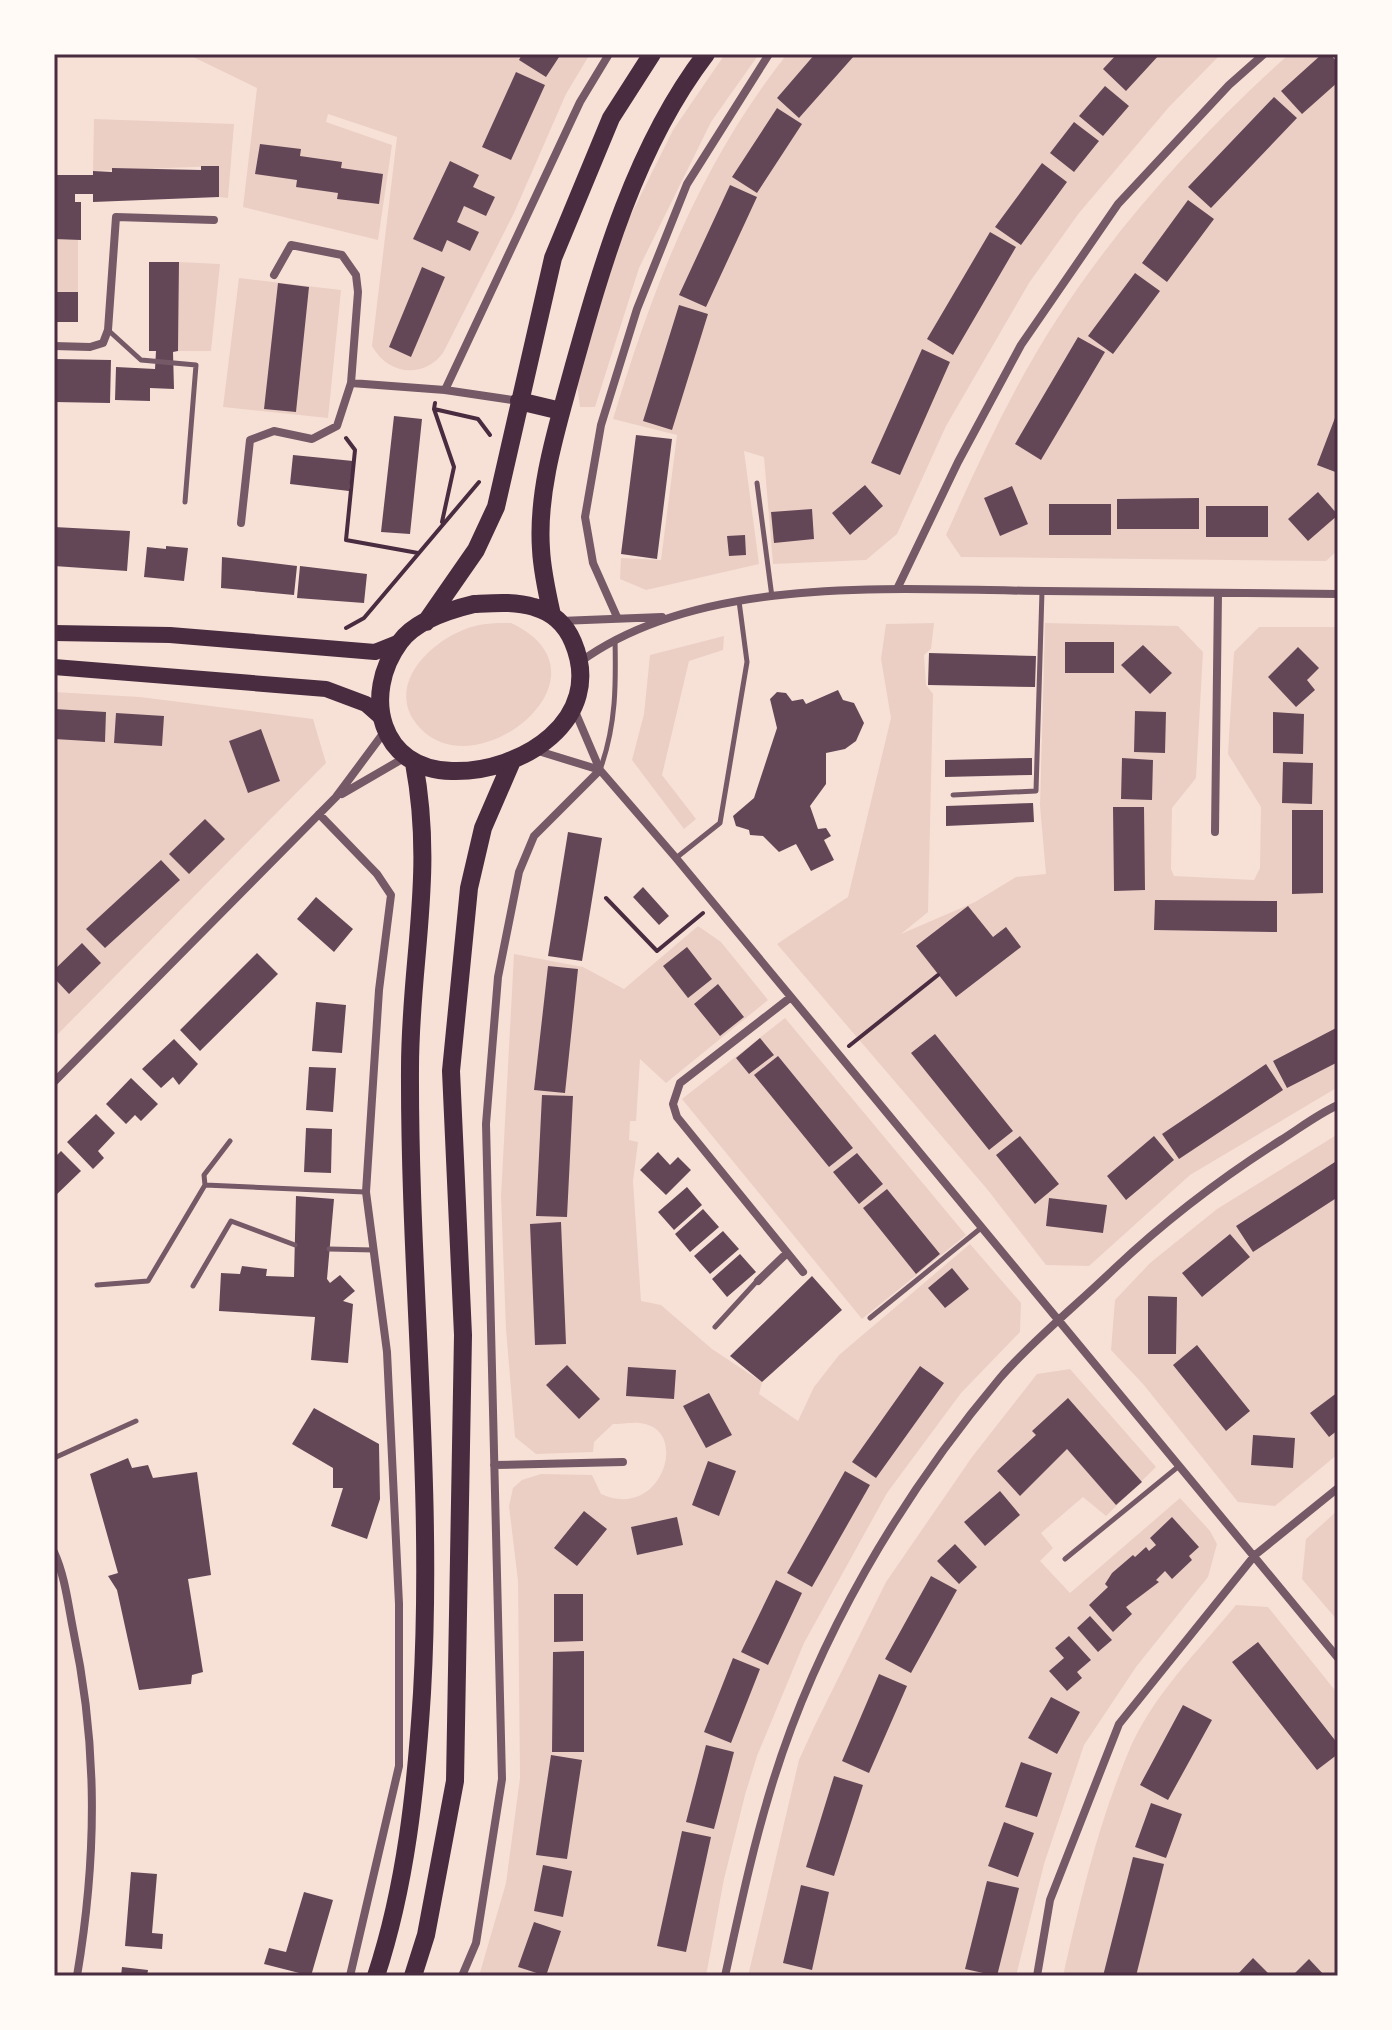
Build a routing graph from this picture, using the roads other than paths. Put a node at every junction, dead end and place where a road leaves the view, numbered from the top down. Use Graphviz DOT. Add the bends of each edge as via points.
graph roads {
  1 [pos="609,54"];
  2 [pos="652,54"];
  3 [pos="706,54"];
  4 [pos="769,54"];
  5 [pos="1264,54"];
  6 [pos="214,220"];
  7 [pos="274,275"];
  8 [pos="108,330"];
  9 [pos="54,346"];
  10 [pos="351,383"];
  11 [pos="445,390"];
  12 [pos="519,401"];
  13 [pos="561,411"];
  14 [pos="757,483"];
  15 [pos="185,502"];
  16 [pos="241,523"];
  17 [pos="898,587"];
  18 [pos="1042,591"];
  19 [pos="1218,593"];
  20 [pos="1338,594"];
  21 [pos="772,598"];
  22 [pos="739,601"];
  23 [pos="617,617"];
  24 [pos="666,617"];
  25 [pos="555,618"];
  26 [pos="426,622"];
  27 [pos="54,633"];
  28 [pos="615,638"];
  29 [pos="400,642"];
  30 [pos="580,662"];
  31 [pos="54,667"];
  32 [pos="574,709"];
  33 [pos="384,725"];
  34 [pos="534,750"];
  35 [pos="409,761"];
  36 [pos="512,761"];
  37 [pos="600,770"];
  38 [pos="953,795"];
  39 [pos="336,797"];
  40 [pos="319,814"];
  41 [pos="1215,832"];
  42 [pos="676,858"];
  43 [pos="791,997"];
  44 [pos="54,1082"];
  45 [pos="1338,1105"];
  46 [pos="230,1141"];
  47 [pos="205,1185"];
  48 [pos="366,1192"];
  49 [pos="982,1227"];
  50 [pos="295,1245"];
  51 [pos="329,1249"];
  52 [pos="375,1250"];
  53 [pos="787,1253"];
  54 [pos="803,1272"];
  55 [pos="758,1281"];
  56 [pos="97,1285"];
  57 [pos="193,1286"];
  58 [pos="870,1318"];
  59 [pos="1059,1321"];
  60 [pos="715,1327"];
  61 [pos="136,1421"];
  62 [pos="54,1458"];
  63 [pos="623,1462"];
  64 [pos="494,1465"];
  65 [pos="1179,1465"];
  66 [pos="1338,1488"];
  67 [pos="54,1552"];
  68 [pos="1255,1555"];
  69 [pos="1065,1559"];
  70 [pos="1338,1658"];
  71 [pos="77,1976"];
  72 [pos="350,1976"];
  73 [pos="376,1976"];
  74 [pos="413,1976"];
  75 [pos="462,1976"];
  76 [pos="725,1976"];
  77 [pos="1037,1976"];
  1 -- 11 [label="street" via="580,102"];
  2 -- 12 [label="highway" via="611,118 553,258"];
  3 -- 13 [label="highway" via="653,140 600,272"];
  4 -- 23 [label="street" via="687,184 637,309 601,425 585,517 593,563"];
  5 -- 17 [label="street" via="1118,204 1021,345"];
  6 -- 8 [label="street" via="116,217"];
  7 -- 10 [label="street" via="291,245 342,255 356,275 358,292"];
  8 -- 9 [label="street" via="103,343 90,347"];
  8 -- 15 [label="lane" via="141,360 196,365"];
  10 -- 11 [label="street"];
  10 -- 16 [label="street" via="337,426 312,439 274,431 250,440"];
  11 -- 12 [label="street"];
  12 -- 13 [label="highway"];
  12 -- 26 [label="highway" via="496,507 476,550"];
  13 -- 25 [label="highway" via="540,547"];
  14 -- 21 [label="lane"];
  17 -- 18 [label="street"];
  17 -- 21 [label="street"];
  18 -- 19 [label="street"];
  18 -- 38 [label="lane" via="1036,791"];
  19 -- 20 [label="street"];
  19 -- 41 [label="street"];
  21 -- 22 [label="street"];
  22 -- 24 [label="street"];
  22 -- 42 [label="lane" via="747,662 720,823"];
  23 -- 24 [label="street"];
  23 -- 25 [label="street"];
  24 -- 28 [label="street"];
  25 -- 26 [label="highway" via="535,607 495,603 453,609"];
  25 -- 30 [label="highway" via="569,633"];
  26 -- 29 [label="highway"];
  27 -- 29 [label="main road" via="170,635 375,652"];
  28 -- 30 [label="street"];
  28 -- 37 [label="lane" via="617,701"];
  29 -- 33 [label="highway" via="386,671"];
  30 -- 32 [label="highway" via="582,685"];
  31 -- 33 [label="main road" via="326,689 366,704"];
  32 -- 34 [label="highway" via="549,741"];
  32 -- 37 [label="street"];
  33 -- 35 [label="highway"];
  33 -- 39 [label="street"];
  34 -- 36 [label="highway"];
  34 -- 37 [label="street"];
  35 -- 36 [label="highway" via="449,771"];
  35 -- 39 [label="street"];
  35 -- 73 [label="highway" via="423,811 425,871 410,1065 427,1599 417,1777 392,1926"];
  36 -- 74 [label="highway" via="483,828 469,888 451,1071 463,1335 455,1781 426,1935"];
  37 -- 42 [label="street"];
  37 -- 64 [label="street" via="534,836 519,872 498,977 486,1124"];
  39 -- 40 [label="street"];
  40 -- 44 [label="street"];
  40 -- 48 [label="street" via="391,895"];
  42 -- 43 [label="street"];
  43 -- 49 [label="street"];
  43 -- 53 [label="street" via="680,1083 673,1104 677,1117"];
  45 -- 59 [label="street" via="1240,1166 1163,1223"];
  46 -- 47 [label="lane" via="204,1175"];
  47 -- 48 [label="lane"];
  47 -- 56 [label="lane" via="148,1281"];
  48 -- 52 [label="street"];
  49 -- 58 [label="lane"];
  49 -- 59 [label="street"];
  50 -- 57 [label="lane" via="231,1221"];
  51 -- 52 [label="lane"];
  52 -- 72 [label="street" via="387,1352 399,1604 399,1766"];
  53 -- 54 [label="street"];
  53 -- 55 [label="street"];
  55 -- 60 [label="lane"];
  59 -- 65 [label="street"];
  59 -- 76 [label="street" via="1002,1376 941,1455 885,1536 837,1625 771,1785"];
  61 -- 62 [label="lane"];
  63 -- 64 [label="street"];
  64 -- 75 [label="street" via="502,1779 476,1943"];
  65 -- 68 [label="street"];
  65 -- 69 [label="lane"];
  66 -- 68 [label="street"];
  67 -- 71 [label="street" via="81,1667 93,1763 89,1903"];
  68 -- 70 [label="street"];
  68 -- 77 [label="street" via="1119,1724 1050,1900"];
}
